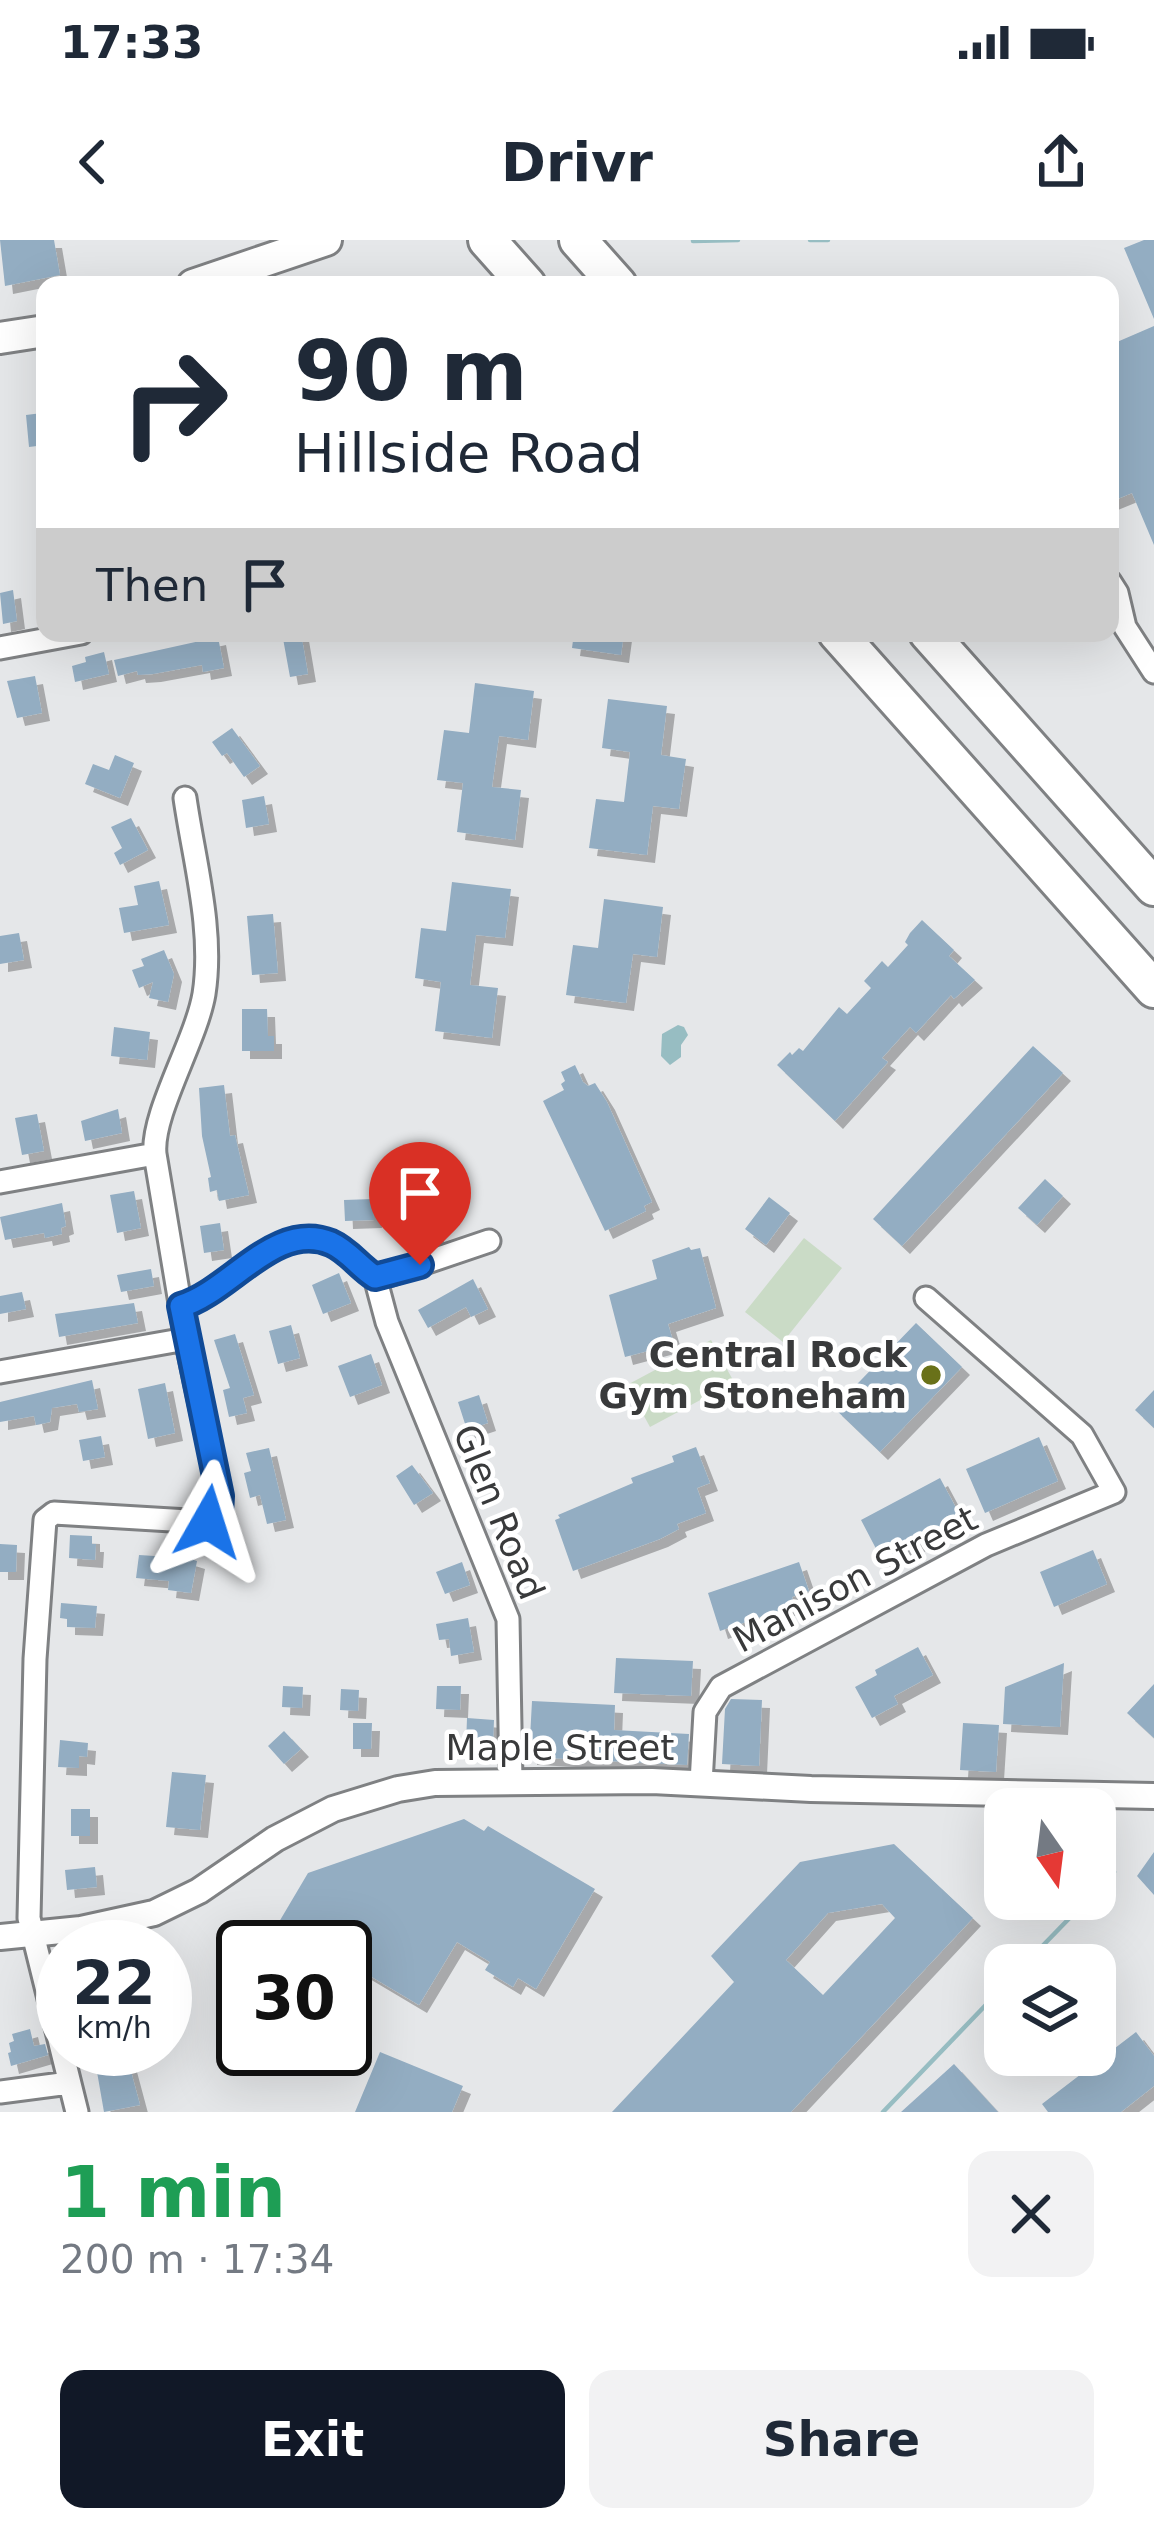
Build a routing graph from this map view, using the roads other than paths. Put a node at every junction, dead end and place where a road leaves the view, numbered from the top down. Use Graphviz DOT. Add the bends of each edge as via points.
graph roads {
  1 [pos="326,240"];
  2 [pos="487,240"];
  3 [pos="578,240"];
  4 [pos="220,276"];
  5 [pos="519,276"];
  6 [pos="610,276"];
  7 [pos="36,332"];
  8 [pos="0,338"];
  9 [pos="1119,602"];
  10 [pos="36,641"];
  11 [pos="845,642"];
  12 [pos="936,642"];
  13 [pos="0,648"];
  14 [pos="1154,672"];
  15 [pos="185,798"];
  16 [pos="1154,886"];
  17 [pos="1154,989"];
  18 [pos="155,1154"];
  19 [pos="0,1182"];
  20 [pos="489,1241"];
  21 [pos="375,1277"];
  22 [pos="926,1298"];
  23 [pos="181,1306"];
  24 [pos="185,1339"];
  25 [pos="0,1372"];
  26 [pos="511,1781"];
  27 [pos="701,1783"];
  28 [pos="1154,1796"];
  29 [pos="31,1934"];
  30 [pos="0,1937"];
  31 [pos="69,2083"];
  32 [pos="0,2092"];
  33 [pos="77,2112"];
  1 -- 4 [label="main road"];
  2 -- 5 [label="highway"];
  3 -- 6 [label="highway"];
  7 -- 8 [label="main road"];
  9 -- 14 [label="street"];
  10 -- 13 [label="street"];
  11 -- 17 [label="highway"];
  12 -- 16 [label="highway"];
  15 -- 18 [label="street" via="206,980 155,1132"];
  18 -- 19 [label="street"];
  18 -- 23 [label="street"];
  20 -- 21 [label="street"];
  21 -- 23 [label="street" via="334,1244 299,1238"];
  21 -- 26 [label="street, Glen Road" via="506,1610"];
  22 -- 27 [label="street, Manison Street" via="1070,1423 1114,1492 986,1545 721,1688 706,1712"];
  23 -- 24 [label="street"];
  24 -- 25 [label="street"];
  24 -- 29 [label="street" via="220,1496 217,1516 184,1523 49,1514 45,1520"];
  26 -- 27 [label="street, Maple Street"];
  26 -- 29 [label="street, Maple Street" via="371,1795 300,1825 154,1913"];
  27 -- 28 [label="street, Maple Street"];
  29 -- 30 [label="street, Maple Street"];
  29 -- 31 [label="street"];
  31 -- 32 [label="street"];
  31 -- 33 [label="street"];
}
